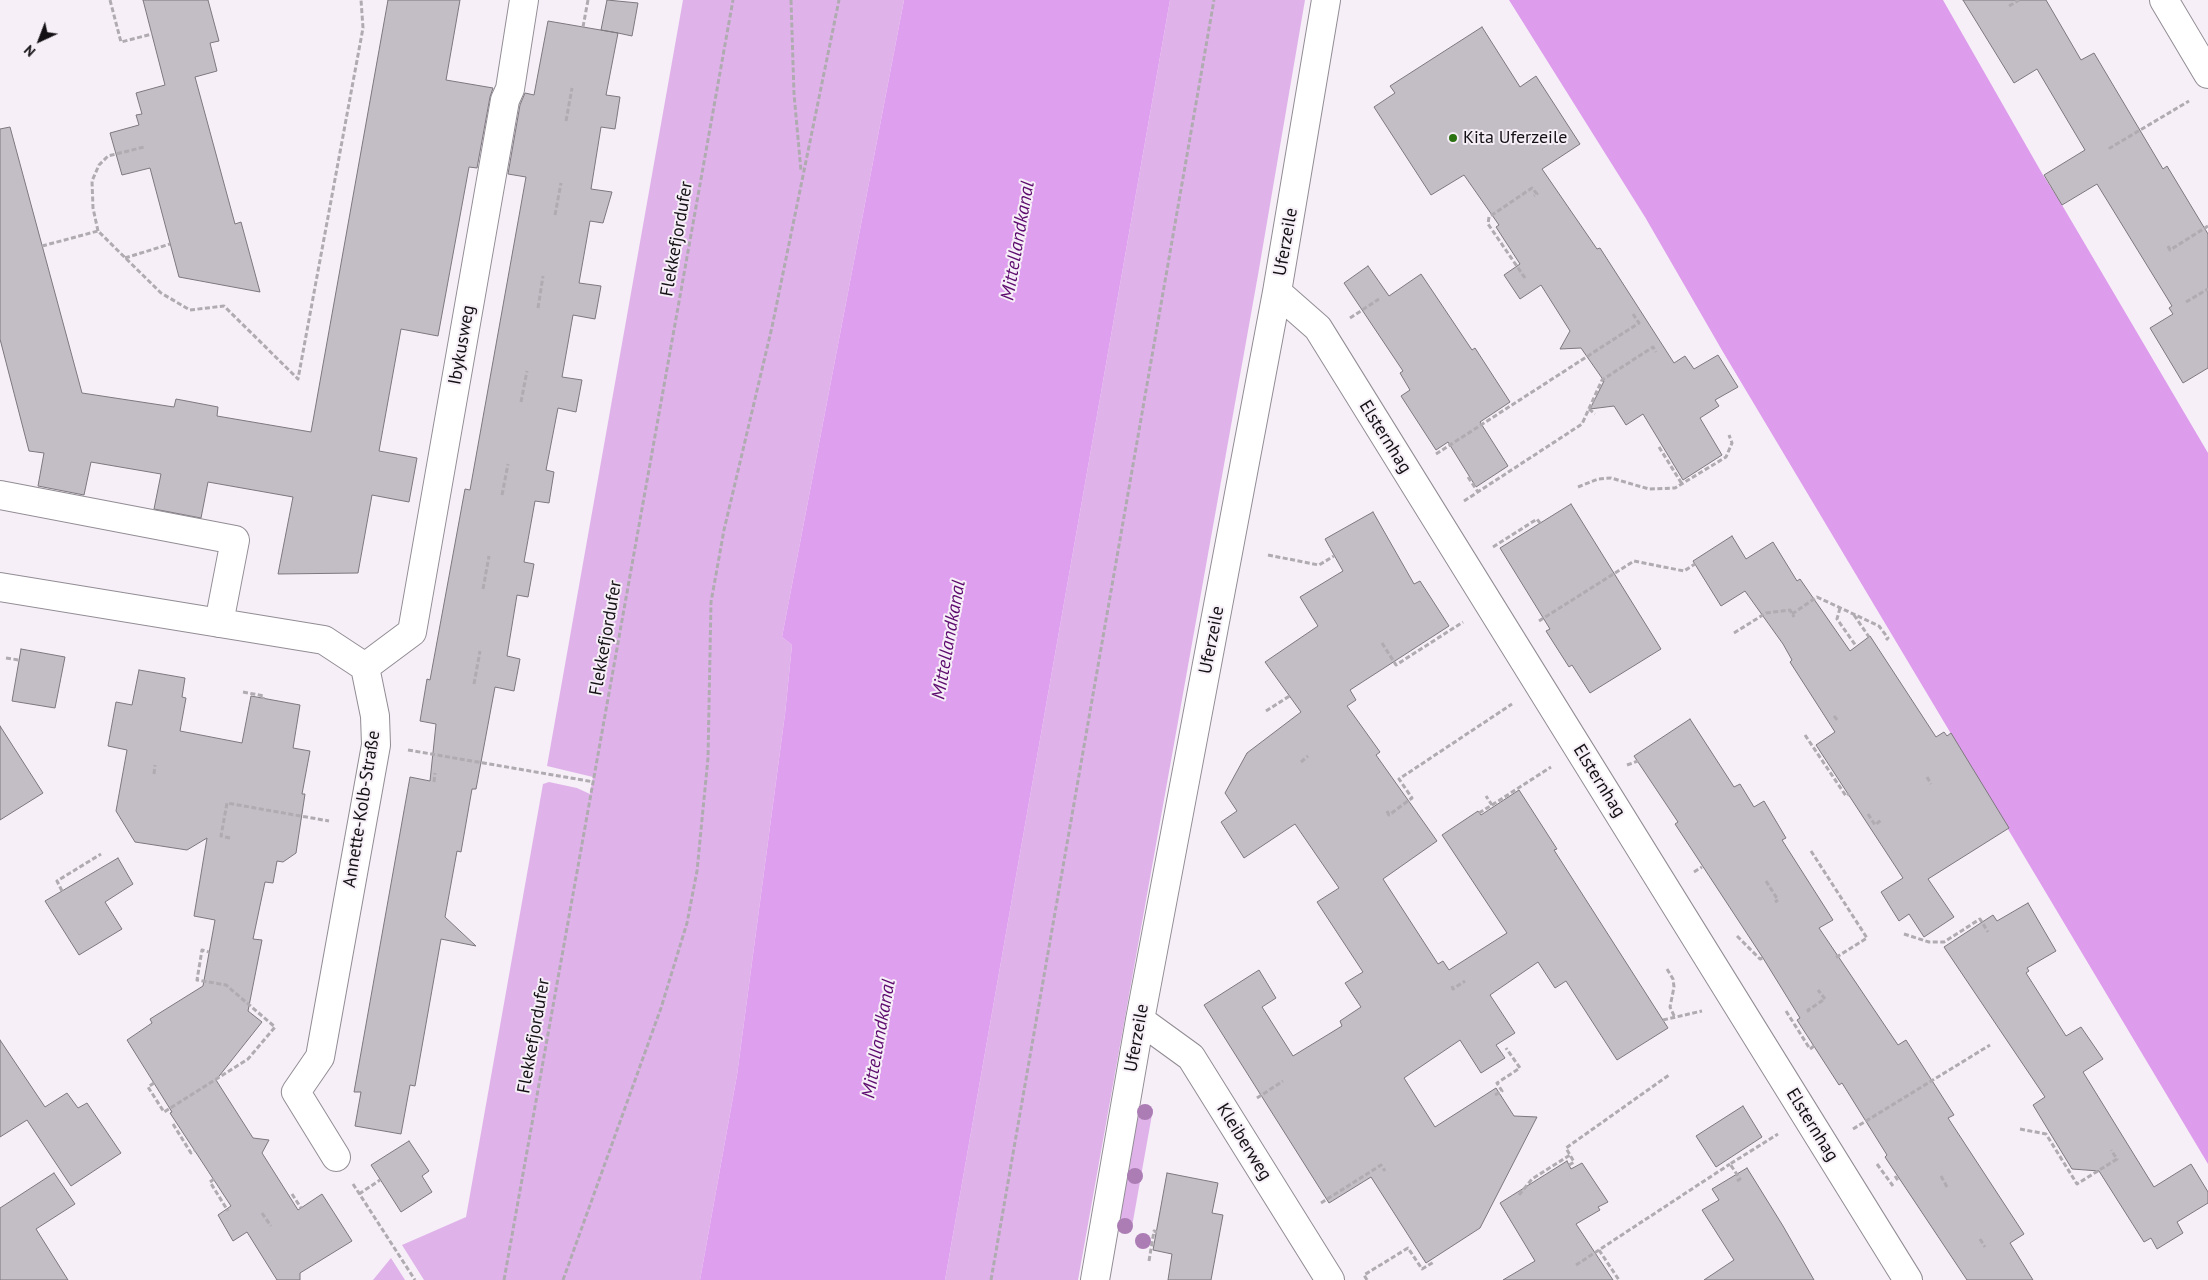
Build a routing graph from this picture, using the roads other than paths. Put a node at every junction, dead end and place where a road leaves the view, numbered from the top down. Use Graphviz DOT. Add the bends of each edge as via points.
graph roads {
  1 [pos="524,0"];
  2 [pos="1326,0"];
  3 [pos="2164,0"];
  4 [pos="2208,74"];
  5 [pos="1277,292"];
  6 [pos="0,495"];
  7 [pos="0,587"];
  8 [pos="219,623"];
  9 [pos="366,667"];
  10 [pos="1140,1020"];
  11 [pos="336,1157"];
  12 [pos="1095,1280"];
  13 [pos="1330,1280"];
  14 [pos="1908,1280"];
  1 -- 9 [label="street, Ibykusweg" via="412,632"];
  2 -- 5 [label="street, Uferzeile"];
  3 -- 4 [label="street"];
  5 -- 10 [label="street, Uferzeile"];
  5 -- 14 [label="street, Elsternhag" via="1318,328"];
  6 -- 8 [label="street" via="235,540"];
  7 -- 8 [label="street"];
  8 -- 9 [label="street" via="324,640"];
  9 -- 11 [label="street, Annette-Kolb-Straße" via="376,716 376,745 320,1058 296,1092"];
  10 -- 12 [label="street, Uferzeile"];
  10 -- 13 [label="street, Kleiberweg" via="1191,1057"];
}
